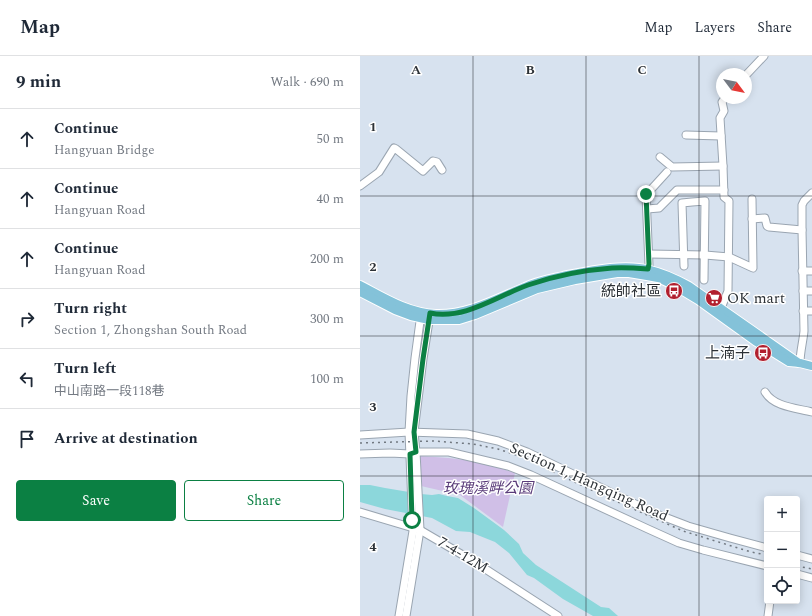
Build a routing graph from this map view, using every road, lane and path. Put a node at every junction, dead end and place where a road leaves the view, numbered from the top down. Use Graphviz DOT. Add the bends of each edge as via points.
graph roads {
  1 [pos="764,56"];
  2 [pos="752,69"];
  3 [pos="722,104"];
  4 [pos="686,135"];
  5 [pos="721,136"];
  6 [pos="660,157"];
  7 [pos="723,166"];
  8 [pos="442,170"];
  9 [pos="667,172"];
  10 [pos="360,186"];
  11 [pos="724,190"];
  12 [pos="812,193"];
  13 [pos="752,199"];
  14 [pos="647,209"];
  15 [pos="752,219"];
  16 [pos="802,230"];
  17 [pos="649,254"];
  18 [pos="684,255"];
  19 [pos="705,255"];
  20 [pos="729,257"];
  21 [pos="684,266"];
  22 [pos="802,271"];
  23 [pos="648,272"];
  24 [pos="812,272"];
  25 [pos="704,280"];
  26 [pos="360,285"];
  27 [pos="803,291"];
  28 [pos="812,291"];
  29 [pos="360,292"];
  30 [pos="803,311"];
  31 [pos="812,311"];
  32 [pos="720,312"];
  33 [pos="425,316"];
  34 [pos="800,363"];
  35 [pos="812,366"];
  36 [pos="765,392"];
  37 [pos="812,412"];
  38 [pos="412,432"];
  39 [pos="360,435"];
  40 [pos="413,453"];
  41 [pos="360,454"];
  42 [pos="360,512"];
  43 [pos="415,523"];
  44 [pos="420,530"];
  45 [pos="764,547"];
  46 [pos="800,556"];
  47 [pos="812,559"];
  48 [pos="764,565"];
  49 [pos="800,575"];
  50 [pos="812,578"];
  51 [pos="770,604"];
  52 [pos="399,616"];
  53 [pos="406,616"];
  54 [pos="558,616"];
  55 [pos="768,616"];
  1 -- 2 [label="street"];
  3 -- 5 [label="street"];
  4 -- 5 [label="street"];
  5 -- 7 [label="street"];
  6 -- 7 [label="street" via="672,167"];
  7 -- 11 [label="street"];
  8 -- 10 [label="street" via="437,162 433,161 423,171 394,148 379,172"];
  9 -- 14 [label="street" via="646,194"];
  11 -- 14 [label="street" via="677,190 659,208"];
  11 -- 20 [label="street" via="724,197 729,201"];
  12 -- 16 [label="street" via="802,205"];
  13 -- 15 [label="street"];
  14 -- 17 [label="street"];
  15 -- 16 [label="street" via="764,218 769,227"];
  15 -- 20 [label="street" via="753,268"];
  16 -- 22 [label="street"];
  17 -- 18 [label="street"];
  17 -- 23 [label="street"];
  18 -- 19 [label="street"];
  18 -- 19 [label="street" via="682,204 705,202"];
  18 -- 21 [label="street"];
  19 -- 20 [label="street"];
  19 -- 25 [label="street"];
  20 -- 32 [label="street" via="728,291"];
  22 -- 24 [label="street"];
  22 -- 27 [label="street"];
  23 -- 32 [label="main road" via="669,276 689,286"];
  23 -- 33 [label="main road" via="625,267 577,273 543,280 474,309"];
  26 -- 33 [label="main road"];
  27 -- 28 [label="street"];
  27 -- 30 [label="street"];
  29 -- 33 [label="main road" via="411,316"];
  30 -- 31 [label="street"];
  30 -- 34 [label="street" via="804,331"];
  32 -- 34 [label="main road"];
  33 -- 38 [label="street" via="414,366"];
  34 -- 35 [label="main road"];
  36 -- 37 [label="street" via="770,399"];
  38 -- 39 [label="street, Section 1, Hangqing Road"];
  38 -- 40 [label="street"];
  38 -- 45 [label="street, Section 1, Hangqing Road" via="467,434 498,441 664,516 695,528"];
  40 -- 41 [label="street, Section 1, Hangqing Road"];
  40 -- 43 [label="street"];
  40 -- 48 [label="street, Section 1, Hangqing Road" via="449,452 508,466 679,542"];
  42 -- 43 [label="street, 7-4-12M"];
  43 -- 44 [label="street, 7-4-12M"];
  43 -- 52 [label="street"];
  44 -- 53 [label="street"];
  44 -- 54 [label="street, 7-4-12M" via="473,560"];
  46 -- 47 [label="street"];
  49 -- 50 [label="street"];
  51 -- 55 [label="street"];
}
